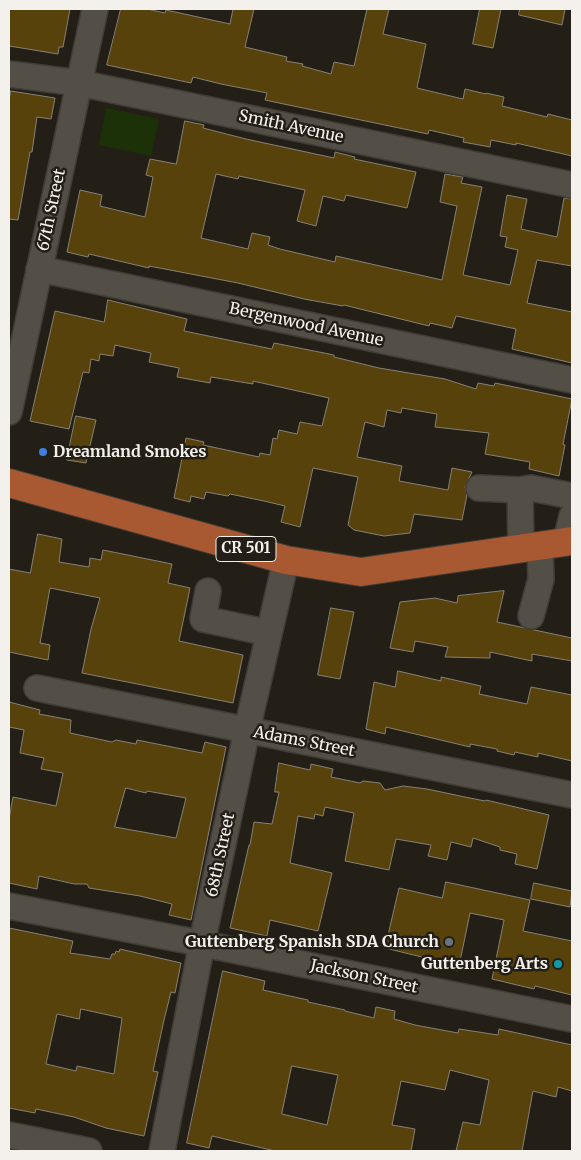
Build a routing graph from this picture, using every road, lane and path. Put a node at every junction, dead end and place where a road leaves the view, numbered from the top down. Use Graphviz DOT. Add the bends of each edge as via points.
graph roads {
  1 [pos="95,9"];
  2 [pos="9,74"];
  3 [pos="79,83"];
  4 [pos="572,185"];
  5 [pos="39,269"];
  6 [pos="572,380"];
  7 [pos="9,412"];
  8 [pos="9,483"];
  9 [pos="479,488"];
  10 [pos="520,490"];
  11 [pos="572,496"];
  12 [pos="555,539"];
  13 [pos="286,560"];
  14 [pos="208,591"];
  15 [pos="531,616"];
  16 [pos="269,632"];
  17 [pos="36,688"];
  18 [pos="247,730"];
  19 [pos="572,795"];
  20 [pos="9,906"];
  21 [pos="202,943"];
  22 [pos="572,1019"];
  23 [pos="9,1135"];
  24 [pos="89,1151"];
  25 [pos="162,1151"];
  1 -- 3 [label="street, 67th Street"];
  2 -- 3 [label="street, Smith Avenue"];
  3 -- 4 [label="street, Smith Avenue"];
  3 -- 5 [label="street, 67th Street"];
  5 -- 6 [label="street, Bergenwood Avenue"];
  5 -- 7 [label="street, 67th Street"];
  8 -- 13 [label="main road, CR 501"];
  9 -- 10 [label="street"];
  10 -- 11 [label="street" via="531,488"];
  10 -- 12 [label="street"];
  12 -- 13 [label="main road, CR 501" via="361,572"];
  12 -- 15 [label="street"];
  13 -- 16 [label="street, 68th Street"];
  14 -- 16 [label="street" via="203,619"];
  16 -- 18 [label="street, 68th Street"];
  17 -- 18 [label="street, Adams Street"];
  18 -- 19 [label="street, Adams Street"];
  18 -- 21 [label="street, 68th Street"];
  20 -- 21 [label="street, Jackson Street"];
  21 -- 22 [label="street, Jackson Street"];
  21 -- 25 [label="street, 68th Street"];
  23 -- 24 [label="street"];
}
